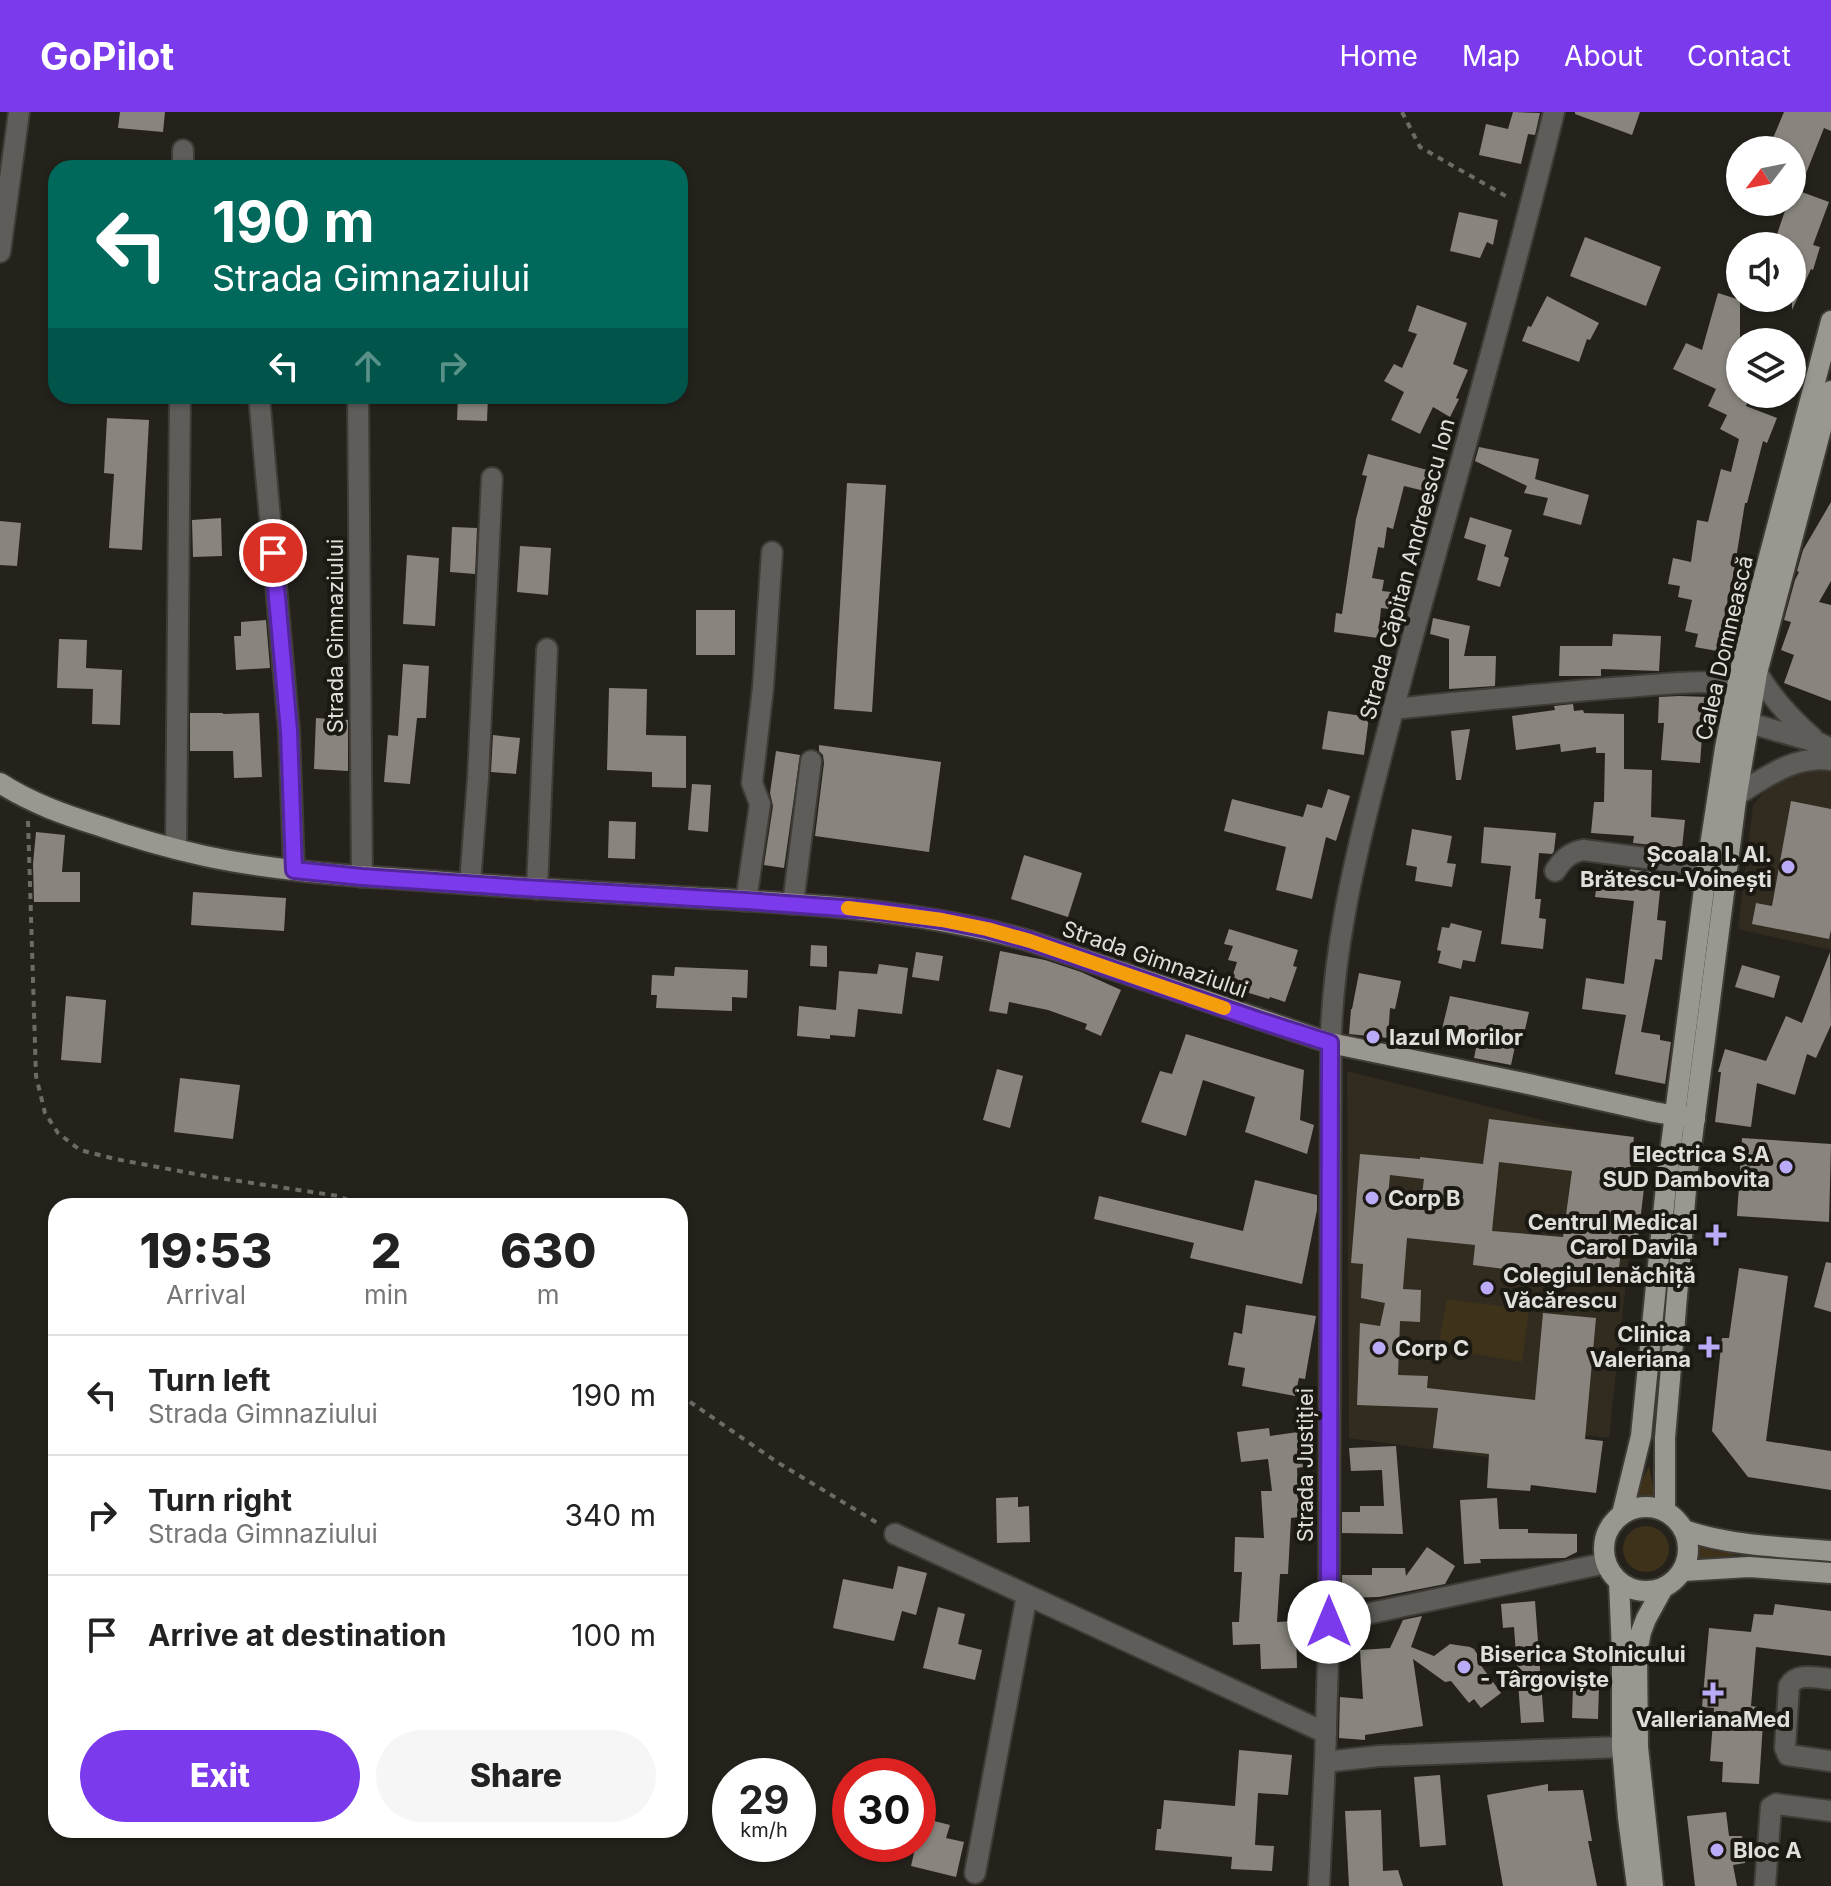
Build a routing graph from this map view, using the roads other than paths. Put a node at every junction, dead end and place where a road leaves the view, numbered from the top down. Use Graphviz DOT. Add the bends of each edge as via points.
graph roads {
  1 [pos="19,112"];
  2 [pos="1554,112"];
  3 [pos="0,252"];
  4 [pos="1831,321"];
  5 [pos="1831,391"];
  6 [pos="180,404"];
  7 [pos="260,404"];
  8 [pos="358,404"];
  9 [pos="492,478"];
  10 [pos="772,552"];
  11 [pos="547,649"];
  12 [pos="1752,675"];
  13 [pos="1393,709"];
  14 [pos="1739,720"];
  15 [pos="1827,751"];
  16 [pos="811,761"];
  17 [pos="0,783"];
  18 [pos="1737,795"];
  19 [pos="176,849"];
  20 [pos="1717,867"];
  21 [pos="294,870"];
  22 [pos="1555,871"];
  23 [pos="362,877"];
  24 [pos="470,884"];
  25 [pos="537,889"];
  26 [pos="746,901"];
  27 [pos="793,904"];
  28 [pos="1330,1043"];
  29 [pos="1675,1116"];
  30 [pos="1665,1511"];
  31 [pos="1622,1514"];
  32 [pos="1684,1530"];
  33 [pos="895,1534"];
  34 [pos="1831,1551"];
  35 [pos="1606,1563"];
  36 [pos="1683,1571"];
  37 [pos="1831,1573"];
  38 [pos="1619,1582"];
  39 [pos="1663,1588"];
  40 [pos="1027,1595"];
  41 [pos="1329,1622"];
  42 [pos="1831,1679"];
  43 [pos="1326,1733"];
  44 [pos="1622,1747"];
  45 [pos="1831,1761"];
  46 [pos="1325,1762"];
  47 [pos="1831,1811"];
  48 [pos="975,1873"];
  49 [pos="1319,1886"];
  50 [pos="1637,1886"];
  51 [pos="1653,1886"];
  52 [pos="1765,1886"];
  1 -- 3 [label="street"];
  2 -- 13 [label="street, Strada Căpitan Andreescu Ion"];
  4 -- 12 [label="main road, Calea Domnească"];
  5 -- 12 [label="main road, Calea Domnească"];
  6 -- 19 [label="street"];
  7 -- 21 [label="street, Strada Gimnaziului" via="289,731"];
  8 -- 23 [label="street, Strada Gimnaziului"];
  9 -- 24 [label="street"];
  10 -- 26 [label="street" via="752,783 760,804"];
  11 -- 25 [label="street"];
  12 -- 13 [label="street"];
  12 -- 14 [label="main road, Calea Domnească"];
  12 -- 15 [label="street"];
  13 -- 28 [label="street, Strada Căpitan Andreescu Ion" via="1342,922"];
  14 -- 15 [label="street"];
  14 -- 18 [label="main road"];
  14 -- 20 [label="main road, Calea Domnească"];
  15 -- 18 [label="street"];
  16 -- 27 [label="street"];
  17 -- 19 [label="main road, Strada Gimnaziului" via="55,811"];
  18 -- 20 [label="main road"];
  19 -- 21 [label="main road, Strada Gimnaziului"];
  20 -- 22 [label="street" via="1583,850 1572,852"];
  20 -- 29 [label="main road, Calea Domnească"];
  20 -- 29 [label="main road, Calea Domnească" via="1690,992"];
  21 -- 23 [label="main road, Strada Gimnaziului"];
  23 -- 24 [label="main road, Strada Gimnaziului"];
  24 -- 25 [label="main road, Strada Gimnaziului"];
  25 -- 26 [label="main road, Strada Gimnaziului"];
  26 -- 27 [label="main road, Strada Gimnaziului"];
  27 -- 28 [label="main road, Strada Gimnaziului" via="987,929"];
  28 -- 29 [label="main road, Strada Gimnaziului"];
  28 -- 41 [label="street, Strada Justiției"];
  29 -- 30 [label="main road, Calea Domnească" via="1687,1178 1665,1438"];
  29 -- 31 [label="main road" via="1641,1436"];
  30 -- 31 [label="main road" via="1641,1507"];
  30 -- 32 [label="main road"];
  31 -- 35 [label="main road" via="1604,1541"];
  32 -- 34 [label="main road" via="1709,1539"];
  32 -- 36 [label="main road" via="1689,1546"];
  33 -- 40 [label="street"];
  35 -- 38 [label="main road"];
  35 -- 41 [label="street"];
  36 -- 37 [label="main road" via="1749,1567"];
  36 -- 39 [label="main road"];
  38 -- 39 [label="main road" via="1638,1591"];
  38 -- 44 [label="main road"];
  39 -- 51 [label="main road" via="1646,1619 1637,1652 1638,1747"];
  40 -- 43 [label="street"];
  40 -- 48 [label="street"];
  41 -- 43 [label="street, Strada Justiției"];
  42 -- 45 [label="street" via="1792,1681 1785,1748 1788,1755"];
  43 -- 46 [label="street, Strada Justiției"];
  44 -- 46 [label="street"];
  44 -- 50 [label="main road"];
  46 -- 49 [label="street, Strada Justiției"];
  47 -- 52 [label="street" via="1771,1807"];
}
